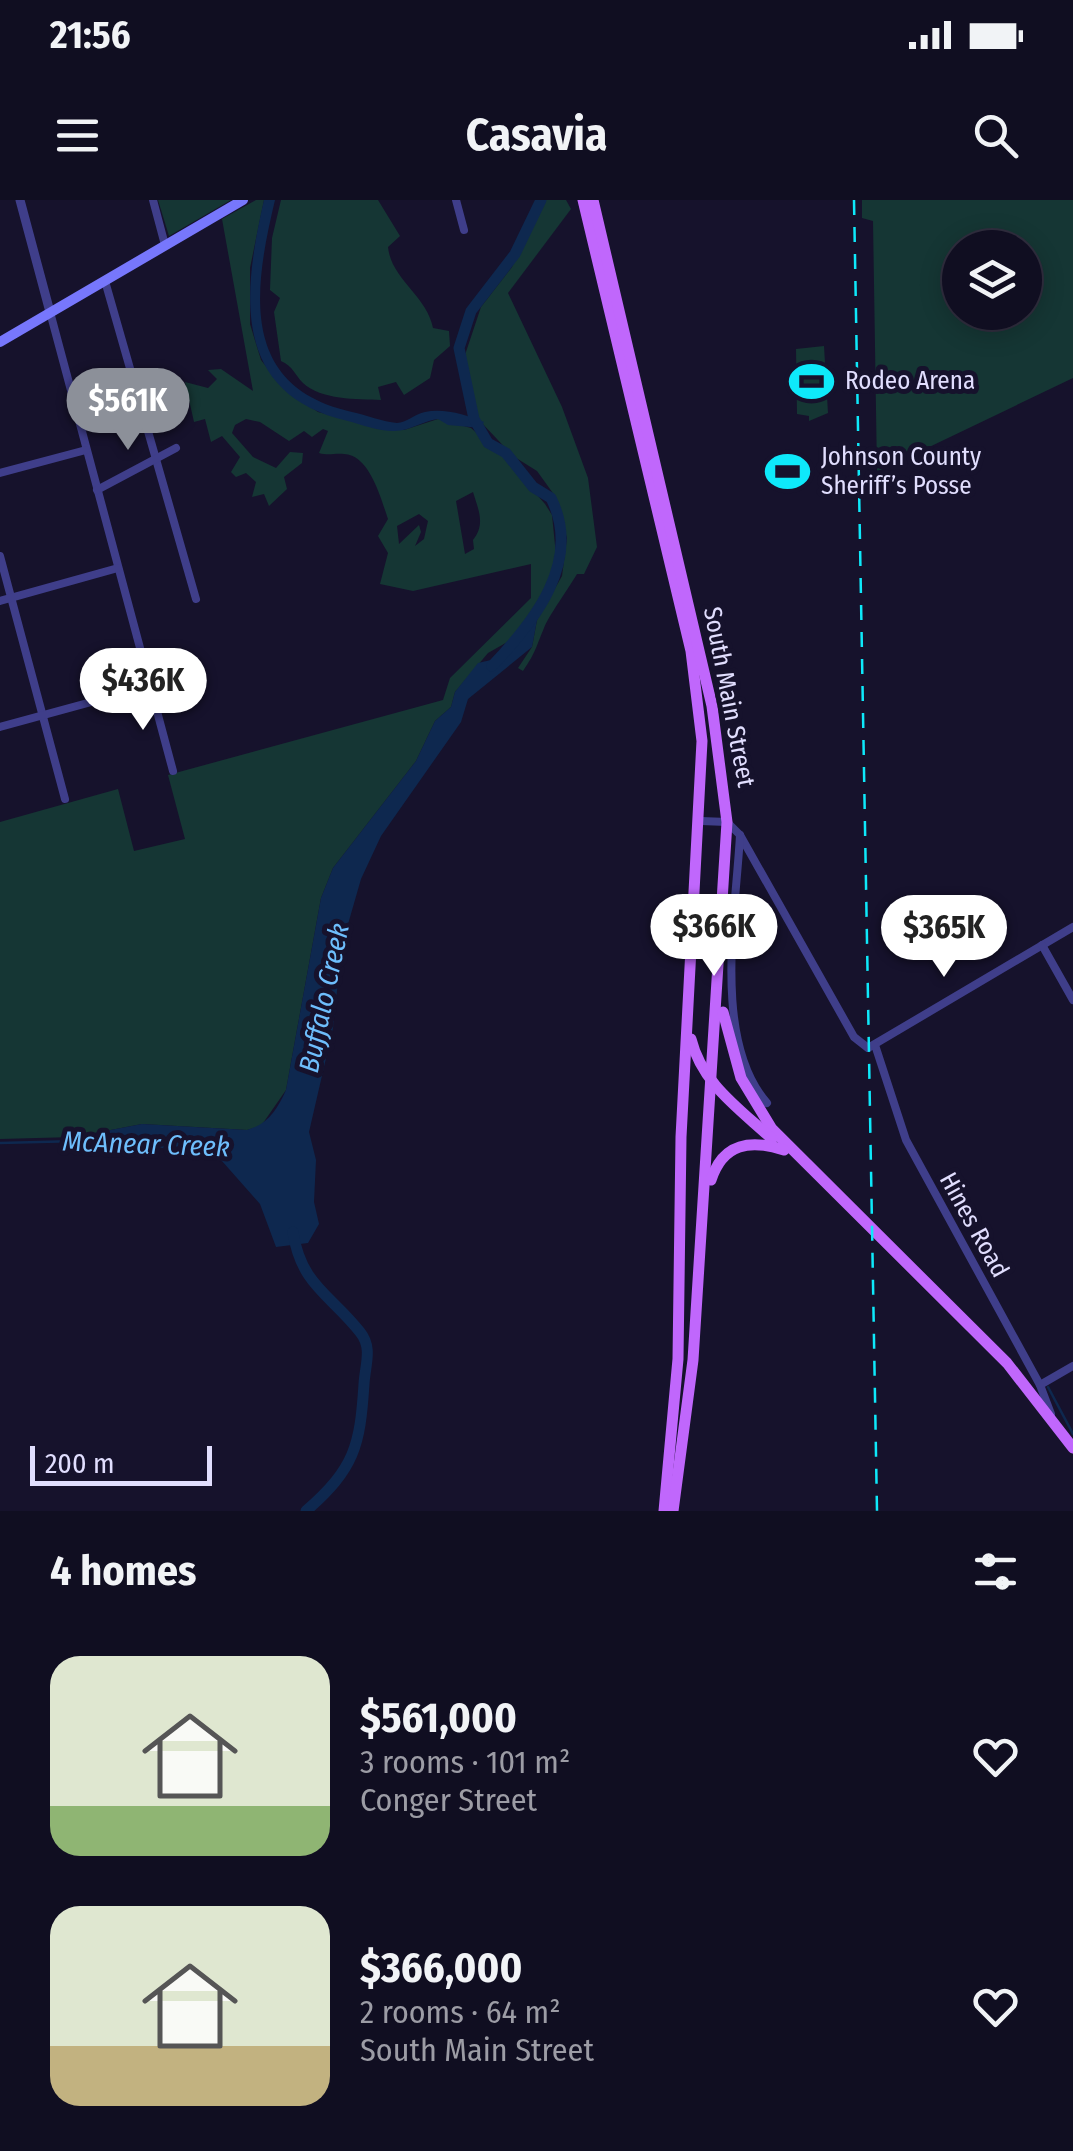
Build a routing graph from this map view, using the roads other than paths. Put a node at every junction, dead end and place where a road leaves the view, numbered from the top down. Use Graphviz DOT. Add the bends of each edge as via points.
graph roads {
  1 [pos="20,200"];
  2 [pos="153,200"];
  3 [pos="243,200"];
  4 [pos="456,200"];
  5 [pos="588,202"];
  6 [pos="464,230"];
  7 [pos="165,245"];
  8 [pos="105,280"];
  9 [pos="50,312"];
  10 [pos="0,342"];
  11 [pos="176,448"];
  12 [pos="86,450"];
  13 [pos="156,459"];
  14 [pos="0,474"];
  15 [pos="98,490"];
  16 [pos="670,549"];
  17 [pos="0,556"];
  18 [pos="118,568"];
  19 [pos="12,598"];
  20 [pos="196,600"];
  21 [pos="0,601"];
  22 [pos="150,686"];
  23 [pos="42,715"];
  24 [pos="0,727"];
  25 [pos="173,771"];
  26 [pos="65,799"];
  27 [pos="700,821"];
  28 [pos="728,822"];
  29 [pos="740,834"];
  30 [pos="1073,927"];
  31 [pos="1042,944"];
  32 [pos="719,983"];
  33 [pos="1073,1000"];
  34 [pos="688,1026"];
  35 [pos="875,1045"];
  36 [pos="712,1084"];
  37 [pos="767,1103"];
  38 [pos="784,1150"];
  39 [pos="822,1184"];
  40 [pos="704,1199"];
  41 [pos="1073,1366"];
  42 [pos="1037,1391"];
  43 [pos="1073,1448"];
  44 [pos="664,1511"];
  45 [pos="673,1511"];
  1 -- 9 [label="street"];
  2 -- 7 [label="street"];
  3 -- 7 [label="main road"];
  4 -- 6 [label="street"];
  5 -- 16 [label="main road, South Main Street"];
  7 -- 8 [label="main road"];
  8 -- 9 [label="main road"];
  8 -- 13 [label="street"];
  9 -- 10 [label="main road"];
  9 -- 12 [label="street"];
  11 -- 13 [label="street"];
  12 -- 14 [label="street"];
  12 -- 15 [label="street"];
  13 -- 15 [label="street"];
  13 -- 20 [label="street"];
  15 -- 18 [label="street"];
  16 -- 27 [label="main road, South Main Street" via="698,695"];
  16 -- 28 [label="main road, South Main Street" via="716,723"];
  17 -- 19 [label="street"];
  18 -- 19 [label="street"];
  18 -- 22 [label="street"];
  19 -- 21 [label="street"];
  19 -- 23 [label="street"];
  22 -- 23 [label="street"];
  22 -- 25 [label="street"];
  23 -- 24 [label="street"];
  23 -- 26 [label="street"];
  27 -- 28 [label="street"];
  27 -- 34 [label="main road, South Main Street"];
  28 -- 29 [label="street"];
  28 -- 32 [label="main road, South Main Street"];
  29 -- 35 [label="street" via="859,1044"];
  29 -- 37 [label="street" via="732,998 736,1036"];
  30 -- 31 [label="street"];
  31 -- 33 [label="street"];
  31 -- 35 [label="street"];
  32 -- 36 [label="main road, South Main Street"];
  32 -- 39 [label="main road" via="730,1052 754,1105"];
  34 -- 36 [label="main road" via="695,1056"];
  34 -- 44 [label="main road, South Main Street" via="678,1360"];
  35 -- 42 [label="street, Hines Road" via="906,1140"];
  36 -- 38 [label="main road"];
  36 -- 40 [label="main road, South Main Street"];
  38 -- 39 [label="main road"];
  38 -- 40 [label="main road" via="749,1142 728,1152"];
  39 -- 42 [label="main road"];
  40 -- 45 [label="main road, South Main Street"];
  41 -- 42 [label="street"];
  42 -- 43 [label="main road"];
}
